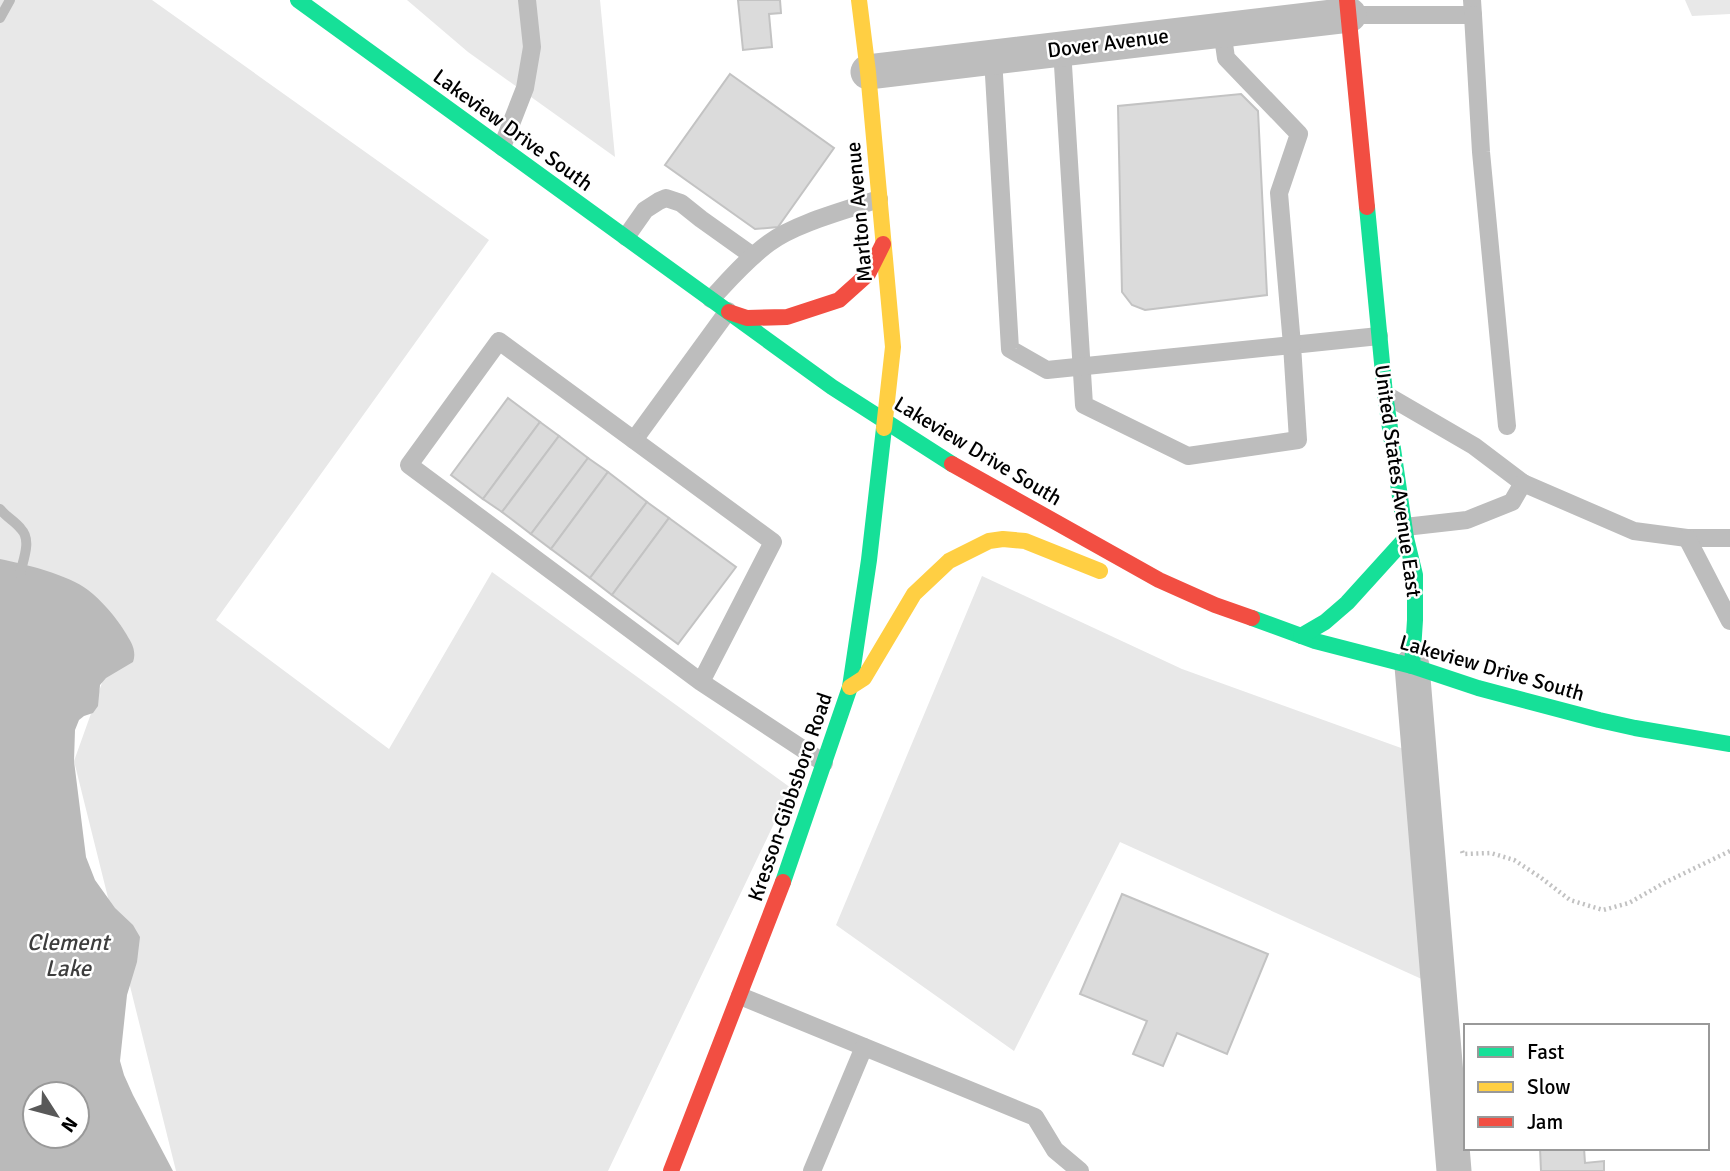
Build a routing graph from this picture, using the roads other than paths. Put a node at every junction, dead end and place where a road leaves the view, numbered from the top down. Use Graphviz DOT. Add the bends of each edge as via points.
graph roads {
  1 [pos="298,0"];
  2 [pos="527,0"];
  3 [pos="859,0"];
  4 [pos="1348,7"];
  5 [pos="1472,7"];
  6 [pos="1222,30"];
  7 [pos="1062,49"];
  8 [pos="993,58"];
  9 [pos="868,72"];
  10 [pos="502,147"];
  11 [pos="879,199"];
  12 [pos="626,237"];
  13 [pos="883,244"];
  14 [pos="753,256"];
  15 [pos="711,299"];
  16 [pos="728,311"];
  17 [pos="1379,337"];
  18 [pos="1292,345"];
  19 [pos="1082,366"];
  20 [pos="1384,394"];
  21 [pos="884,420"];
  22 [pos="1507,426"];
  23 [pos="634,440"];
  24 [pos="1523,483"];
  25 [pos="1405,533"];
  26 [pos="1687,538"];
  27 [pos="1730,538"];
  28 [pos="1159,580"];
  29 [pos="1730,621"];
  30 [pos="1300,636"];
  31 [pos="1412,666"];
  32 [pos="701,682"];
  33 [pos="850,687"];
  34 [pos="1730,744"];
  35 [pos="824,762"];
  36 [pos="740,996"];
  37 [pos="864,1046"];
  38 [pos="671,1171"];
  39 [pos="812,1171"];
  40 [pos="1080,1171"];
  41 [pos="1454,1171"];
  1 -- 10 [label="main road, Lakeview Drive South"];
  2 -- 10 [label="lane" via="532,47 525,88"];
  3 -- 9 [label="main road, Marlton Avenue"];
  4 -- 5 [label="lane"];
  4 -- 6 [label="street, Dover Avenue"];
  4 -- 17 [label="main road, United States Avenue East"];
  5 -- 22 [label="lane"];
  6 -- 7 [label="street, Dover Avenue"];
  6 -- 18 [label="lane" via="1226,58 1300,134 1279,193"];
  7 -- 8 [label="street, Dover Avenue"];
  7 -- 19 [label="lane"];
  8 -- 9 [label="street, Dover Avenue"];
  8 -- 19 [label="lane" via="1010,349 1047,370"];
  9 -- 11 [label="main road, Marlton Avenue"];
  10 -- 12 [label="main road, Lakeview Drive South"];
  11 -- 13 [label="main road, Marlton Avenue"];
  11 -- 14 [label="lane" via="785,233"];
  12 -- 14 [label="lane" via="645,210 666,198 681,203"];
  12 -- 15 [label="main road, Lakeview Drive South"];
  13 -- 16 [label="main road" via="868,274 839,300 787,317 747,318"];
  13 -- 21 [label="main road, Marlton Avenue" via="893,347"];
  14 -- 15 [label="lane"];
  15 -- 16 [label="main road, Lakeview Drive South"];
  16 -- 21 [label="main road, Lakeview Drive South"];
  16 -- 23 [label="lane"];
  17 -- 18 [label="lane"];
  17 -- 20 [label="main road, United States Avenue East"];
  18 -- 19 [label="lane"];
  18 -- 19 [label="lane" via="1298,440 1188,456 1084,405"];
  20 -- 24 [label="lane" via="1474,446"];
  20 -- 25 [label="main road, United States Avenue East"];
  21 -- 28 [label="main road, Lakeview Drive South" via="967,474"];
  21 -- 33 [label="main road, Kresson-Gibbsboro Road"];
  23 -- 32 [label="lane" via="773,542"];
  23 -- 32 [label="lane" via="499,341 409,465"];
  24 -- 25 [label="lane" via="1512,502 1467,520"];
  24 -- 26 [label="lane" via="1634,531"];
  25 -- 30 [label="main road" via="1366,584 1324,622"];
  25 -- 31 [label="main road, United States Avenue East" via="1415,575"];
  26 -- 27 [label="lane"];
  26 -- 29 [label="lane"];
  28 -- 30 [label="main road, Lakeview Drive South"];
  28 -- 33 [label="main road" via="1108,574 1025,541 989,541 949,561 915,594 864,678"];
  30 -- 31 [label="main road, Lakeview Drive South"];
  31 -- 34 [label="main road, Lakeview Drive South" via="1599,720"];
  31 -- 41 [label="street, United States Avenue East"];
  32 -- 35 [label="lane"];
  33 -- 35 [label="main road, Kresson-Gibbsboro Road"];
  35 -- 36 [label="main road, Kresson-Gibbsboro Road"];
  36 -- 37 [label="lane"];
  36 -- 38 [label="main road, Kresson-Gibbsboro Road"];
  37 -- 39 [label="lane"];
  37 -- 40 [label="lane" via="1035,1117 1055,1150"];
}
